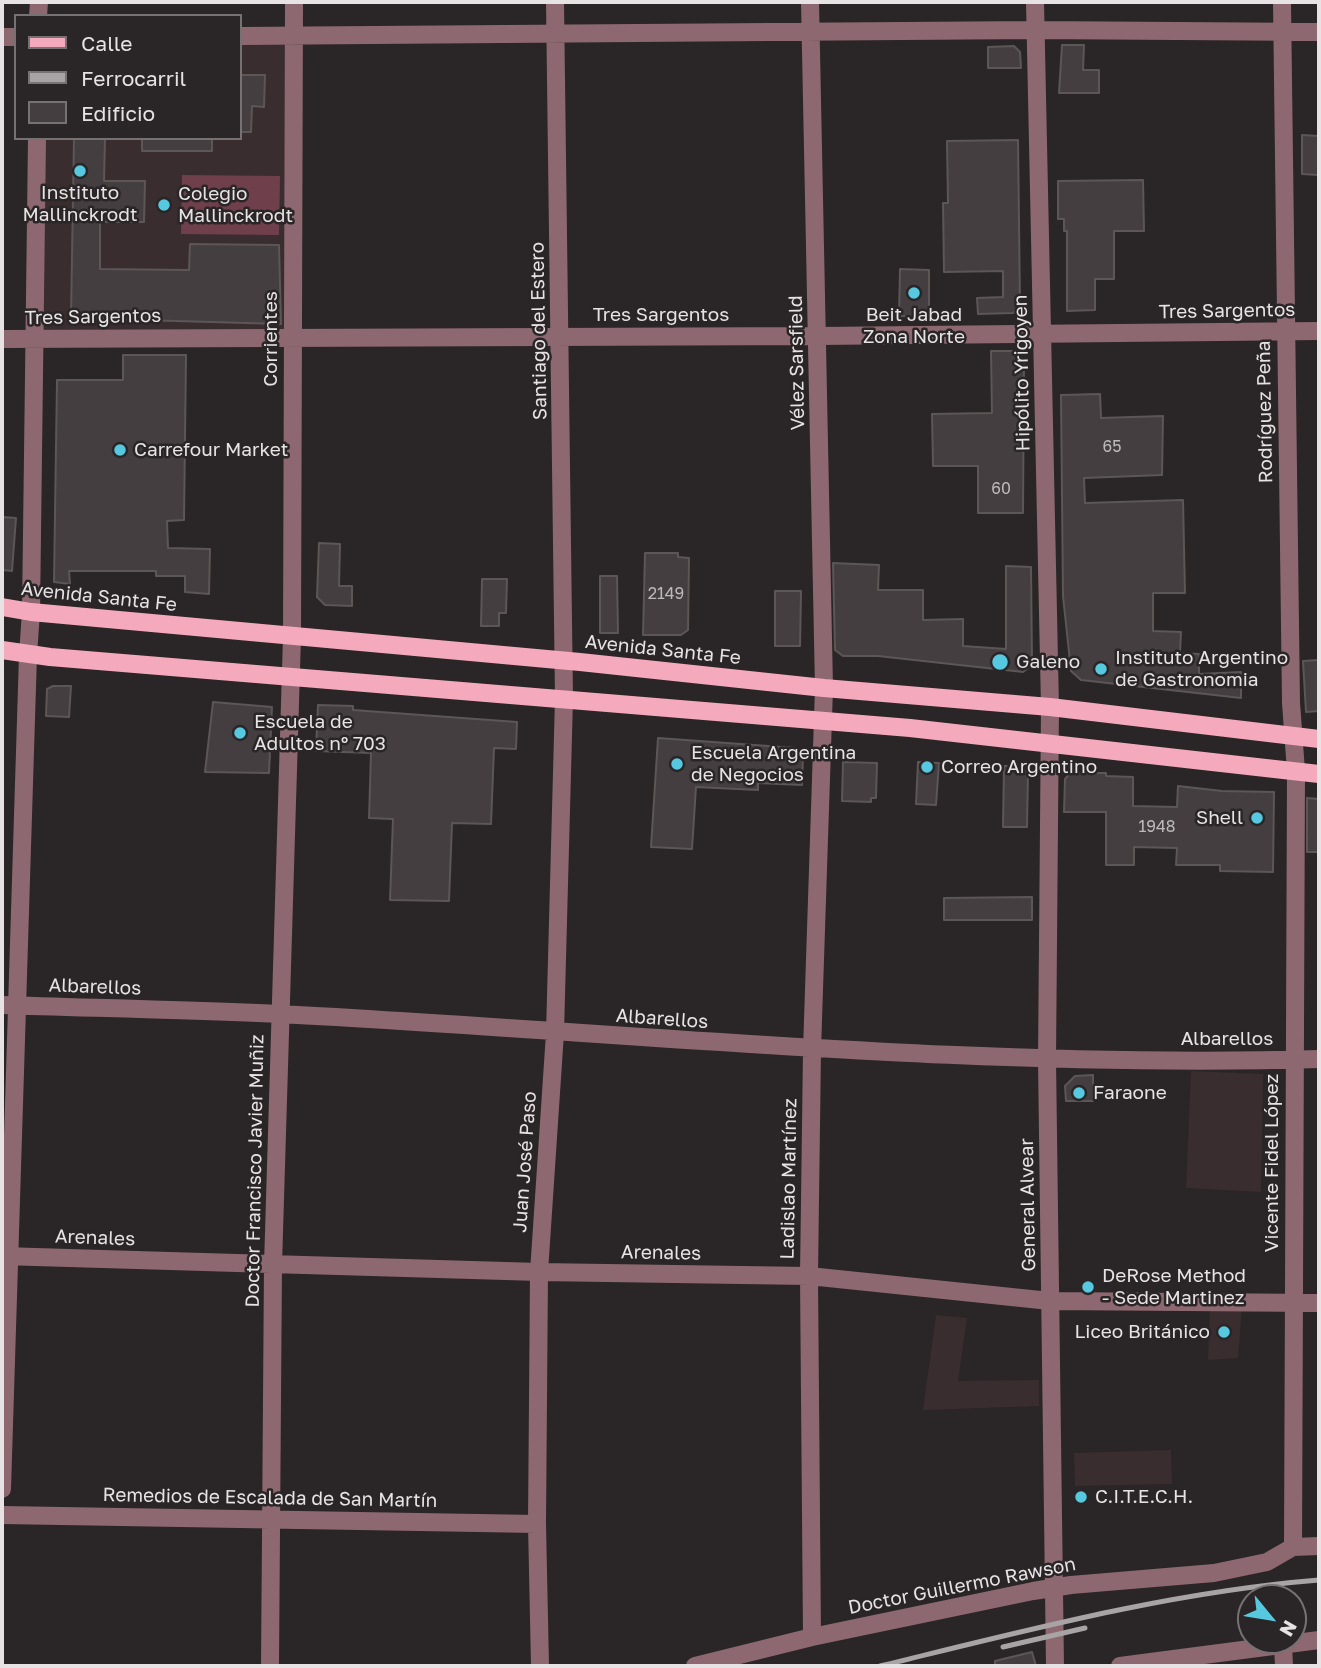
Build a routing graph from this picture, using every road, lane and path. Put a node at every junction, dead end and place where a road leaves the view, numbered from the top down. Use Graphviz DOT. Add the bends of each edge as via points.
graph roads {
  1 [pos="294,2"];
  2 [pos="555,2"];
  3 [pos="810,2"];
  4 [pos="1035,2"];
  5 [pos="1282,2"];
  6 [pos="1035,30"];
  7 [pos="810,32"];
  8 [pos="1283,32"];
  9 [pos="1319,32"];
  10 [pos="555,34"];
  11 [pos="242,36"];
  12 [pos="295,36"];
  13 [pos="37,140"];
  14 [pos="1285,331"];
  15 [pos="1319,331"];
  16 [pos="1044,334"];
  17 [pos="560,336"];
  18 [pos="818,336"];
  19 [pos="293,337"];
  20 [pos="2,339"];
  21 [pos="34,339"];
  22 [pos="2,607"];
  23 [pos="32,612"];
  24 [pos="292,638"];
  25 [pos="2,650"];
  26 [pos="28,655"];
  27 [pos="563,660"];
  28 [pos="290,677"];
  29 [pos="824,688"];
  30 [pos="564,698"];
  31 [pos="1051,707"];
  32 [pos="824,723"];
  33 [pos="1292,737"];
  34 [pos="1319,739"];
  35 [pos="1049,743"];
  36 [pos="1296,771"];
  37 [pos="1319,774"];
  38 [pos="9,1006"];
  39 [pos="279,1014"];
  40 [pos="555,1033"];
  41 [pos="812,1049"];
  42 [pos="1047,1059"];
  43 [pos="1319,1059"];
  44 [pos="1293,1060"];
  45 [pos="5,1256"];
  46 [pos="273,1265"];
  47 [pos="539,1272"];
  48 [pos="809,1276"];
  49 [pos="1051,1301"];
  50 [pos="1293,1303"];
  51 [pos="1319,1303"];
  52 [pos="2,1489"];
  53 [pos="2,1515"];
  54 [pos="272,1520"];
  55 [pos="537,1524"];
  56 [pos="1319,1546"];
  57 [pos="1293,1547"];
  58 [pos="1056,1587"];
  59 [pos="812,1637"];
  60 [pos="1237,1650"];
  61 [pos="270,1666"];
  62 [pos="540,1666"];
  63 [pos="695,1666"];
  64 [pos="1055,1666"];
  65 [pos="1120,1666"];
  1 -- 12 [label="street, Corrientes"];
  2 -- 10 [label="street, Santiago del Estero"];
  3 -- 7 [label="street, Vélez Sarsfield"];
  4 -- 6 [label="street, Hipólito Yrigoyen"];
  5 -- 8 [label="street, Rodríguez Peña"];
  6 -- 7 [label="street"];
  6 -- 8 [label="street"];
  6 -- 16 [label="street, Hipólito Yrigoyen"];
  7 -- 10 [label="street"];
  7 -- 18 [label="street, Vélez Sarsfield"];
  8 -- 9 [label="street"];
  8 -- 14 [label="street, Rodríguez Peña"];
  10 -- 12 [label="street"];
  10 -- 17 [label="street, Santiago del Estero"];
  11 -- 12 [label="street"];
  12 -- 19 [label="street, Corrientes"];
  13 -- 21 [label="street"];
  14 -- 15 [label="street, Tres Sargentos"];
  14 -- 16 [label="street, Tres Sargentos"];
  14 -- 33 [label="street, Rodríguez Peña"];
  16 -- 18 [label="street, Tres Sargentos"];
  16 -- 31 [label="street, Hipólito Yrigoyen"];
  17 -- 18 [label="street, Tres Sargentos"];
  17 -- 19 [label="street, Tres Sargentos"];
  17 -- 27 [label="street, Santiago del Estero"];
  18 -- 29 [label="street, Vélez Sarsfield"];
  19 -- 21 [label="street, Tres Sargentos"];
  19 -- 24 [label="street, Corrientes"];
  20 -- 21 [label="street, Tres Sargentos"];
  21 -- 23 [label="street"];
  22 -- 23 [label="main road, Avenida Santa Fe"];
  23 -- 24 [label="main road, Avenida Santa Fe"];
  23 -- 26 [label="street"];
  24 -- 27 [label="main road, Avenida Santa Fe"];
  24 -- 28 [label="street, Corrientes"];
  25 -- 26 [label="main road"];
  26 -- 28 [label="main road"];
  26 -- 38 [label="street"];
  27 -- 29 [label="main road, Avenida Santa Fe"];
  27 -- 30 [label="street, Juan José Paso"];
  28 -- 30 [label="main road"];
  28 -- 39 [label="street, Doctor Francisco Javier Muñiz"];
  29 -- 31 [label="main road, Avenida Santa Fe"];
  29 -- 32 [label="street, Vélez Sarsfield"];
  30 -- 32 [label="main road"];
  30 -- 40 [label="street, Juan José Paso"];
  31 -- 33 [label="main road, Avenida Santa Fe"];
  31 -- 35 [label="street, Hipólito Yrigoyen"];
  32 -- 35 [label="main road"];
  32 -- 41 [label="street, Ladislao Martínez"];
  33 -- 34 [label="main road, Avenida Santa Fe"];
  33 -- 36 [label="street, Vicente Fidel López"];
  35 -- 36 [label="main road"];
  35 -- 42 [label="street, General Alvear"];
  36 -- 37 [label="main road"];
  36 -- 44 [label="street, Vicente Fidel López"];
  38 -- 39 [label="street, Albarellos"];
  38 -- 45 [label="street"];
  39 -- 40 [label="street, Albarellos"];
  39 -- 46 [label="street, Doctor Francisco Javier Muñiz"];
  40 -- 41 [label="street, Albarellos"];
  40 -- 47 [label="street, Juan José Paso"];
  41 -- 42 [label="street, Albarellos"];
  41 -- 48 [label="street, Ladislao Martínez"];
  42 -- 44 [label="street, Albarellos"];
  42 -- 49 [label="street, General Alvear"];
  43 -- 44 [label="street, Albarellos"];
  44 -- 50 [label="street, Vicente Fidel López"];
  45 -- 46 [label="street, Arenales"];
  45 -- 52 [label="street"];
  46 -- 47 [label="street, Arenales"];
  46 -- 54 [label="street, Doctor Francisco Javier Muñiz"];
  47 -- 48 [label="street, Arenales"];
  47 -- 55 [label="street, Juan José Paso"];
  48 -- 49 [label="street, Arenales"];
  48 -- 59 [label="street, Ladislao Martínez"];
  49 -- 50 [label="street, Arenales"];
  49 -- 58 [label="street, General Alvear"];
  50 -- 51 [label="street, Arenales"];
  50 -- 57 [label="street, Vicente Fidel López"];
  53 -- 54 [label="street, Remedios de Escalada de San Martín"];
  54 -- 55 [label="street, Remedios de Escalada de San Martín"];
  54 -- 61 [label="street, Doctor Francisco Javier Muñiz"];
  55 -- 62 [label="street, Juan José Paso"];
  56 -- 57 [label="street, Doctor Guillermo Rawson"];
  57 -- 58 [label="street, Doctor Guillermo Rawson" via="1267,1562 1214,1573"];
  58 -- 59 [label="street, Doctor Guillermo Rawson"];
  58 -- 64 [label="street, General Alvear"];
  59 -- 63 [label="street, Doctor Guillermo Rawson"];
  60 -- 65 [label="street"];
}
